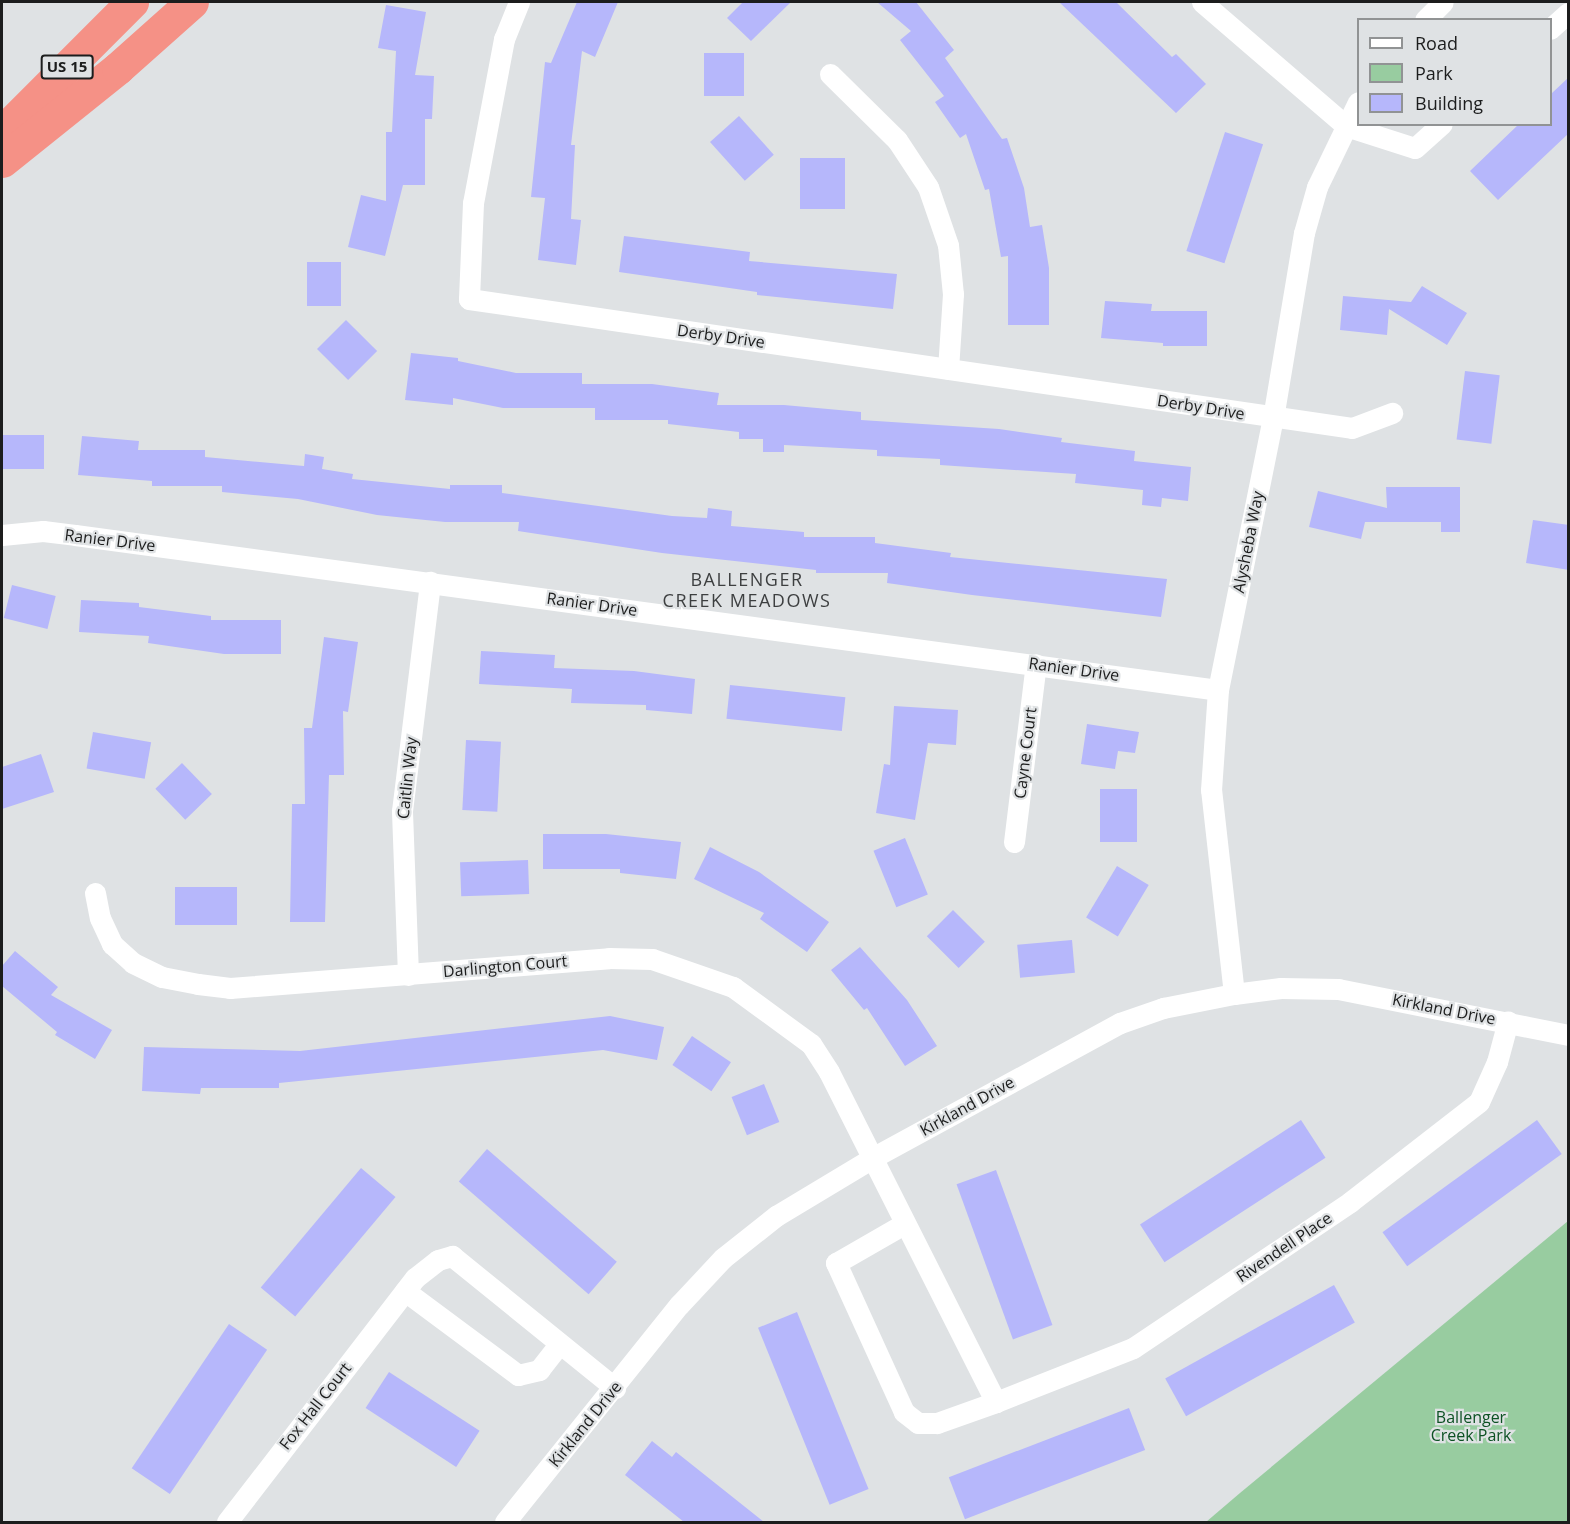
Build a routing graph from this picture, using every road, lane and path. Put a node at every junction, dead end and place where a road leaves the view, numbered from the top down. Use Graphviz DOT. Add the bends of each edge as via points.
graph roads {
  1 [pos="132,2"];
  2 [pos="192,2"];
  3 [pos="519,2"];
  4 [pos="1202,2"];
  5 [pos="1443,2"];
  6 [pos="1568,13"];
  7 [pos="1427,18"];
  8 [pos="1552,28"];
  9 [pos="831,74"];
  10 [pos="1357,106"];
  11 [pos="1346,126"];
  12 [pos="1440,126"];
  13 [pos="2,132"];
  14 [pos="2,161"];
  15 [pos="948,369"];
  16 [pos="1392,413"];
  17 [pos="1273,417"];
  18 [pos="2,535"];
  19 [pos="430,582"];
  20 [pos="1036,664"];
  21 [pos="1218,690"];
  22 [pos="1014,842"];
  23 [pos="95,893"];
  24 [pos="408,975"];
  25 [pos="1234,994"];
  26 [pos="1508,1021"];
  27 [pos="1569,1035"];
  28 [pos="874,1157"];
  29 [pos="904,1224"];
  30 [pos="405,1291"];
  31 [pos="559,1344"];
  32 [pos="615,1388"];
  33 [pos="996,1402"];
  34 [pos="227,1522"];
  35 [pos="505,1522"];
  1 -- 13 [label="highway, US 15"];
  2 -- 14 [label="highway" via="118,68"];
  3 -- 15 [label="street, Derby Drive" via="504,39 473,203 469,299"];
  4 -- 11 [label="street"];
  5 -- 7 [label="street"];
  6 -- 8 [label="street"];
  9 -- 15 [label="street" via="897,140 928,187 948,245 953,294"];
  10 -- 11 [label="street, Alysheba Way"];
  11 -- 12 [label="street" via="1415,148"];
  11 -- 17 [label="street, Alysheba Way" via="1317,187 1305,233"];
  15 -- 17 [label="street, Derby Drive"];
  16 -- 17 [label="street, Derby Drive" via="1352,428"];
  17 -- 21 [label="street, Alysheba Way"];
  18 -- 19 [label="street, Ranier Drive" via="54,532"];
  19 -- 20 [label="street, Ranier Drive"];
  19 -- 24 [label="street, Caitlin Way" via="402,811"];
  20 -- 21 [label="street, Ranier Drive"];
  20 -- 22 [label="street, Cayne Court"];
  21 -- 25 [label="street, Alysheba Way" via="1211,790"];
  23 -- 24 [label="street, Darlington Court" via="99,918 111,944 133,963 162,977 230,988"];
  24 -- 28 [label="street, Darlington Court" via="609,958 652,959 688,968 733,987 811,1044"];
  25 -- 26 [label="street, Kirkland Drive" via="1281,988 1338,988"];
  25 -- 28 [label="street, Kirkland Drive" via="1163,1008 1120,1023"];
  26 -- 27 [label="street, Kirkland Drive"];
  26 -- 33 [label="street, Rivendell Place" via="1497,1062 1479,1102 1350,1202 1133,1348"];
  28 -- 29 [label="street"];
  28 -- 32 [label="street, Kirkland Drive" via="776,1216 723,1258 679,1305"];
  29 -- 33 [label="street"];
  29 -- 33 [label="street, Rivendell Place" via="836,1263 904,1412 918,1423 937,1423"];
  30 -- 31 [label="street" via="518,1375 539,1370"];
  30 -- 31 [label="street, Fox Hall Court" via="438,1260 452,1256"];
  30 -- 34 [label="street, Fox Hall Court"];
  31 -- 32 [label="street, Fox Hall Court"];
  32 -- 35 [label="street, Kirkland Drive"];
}
